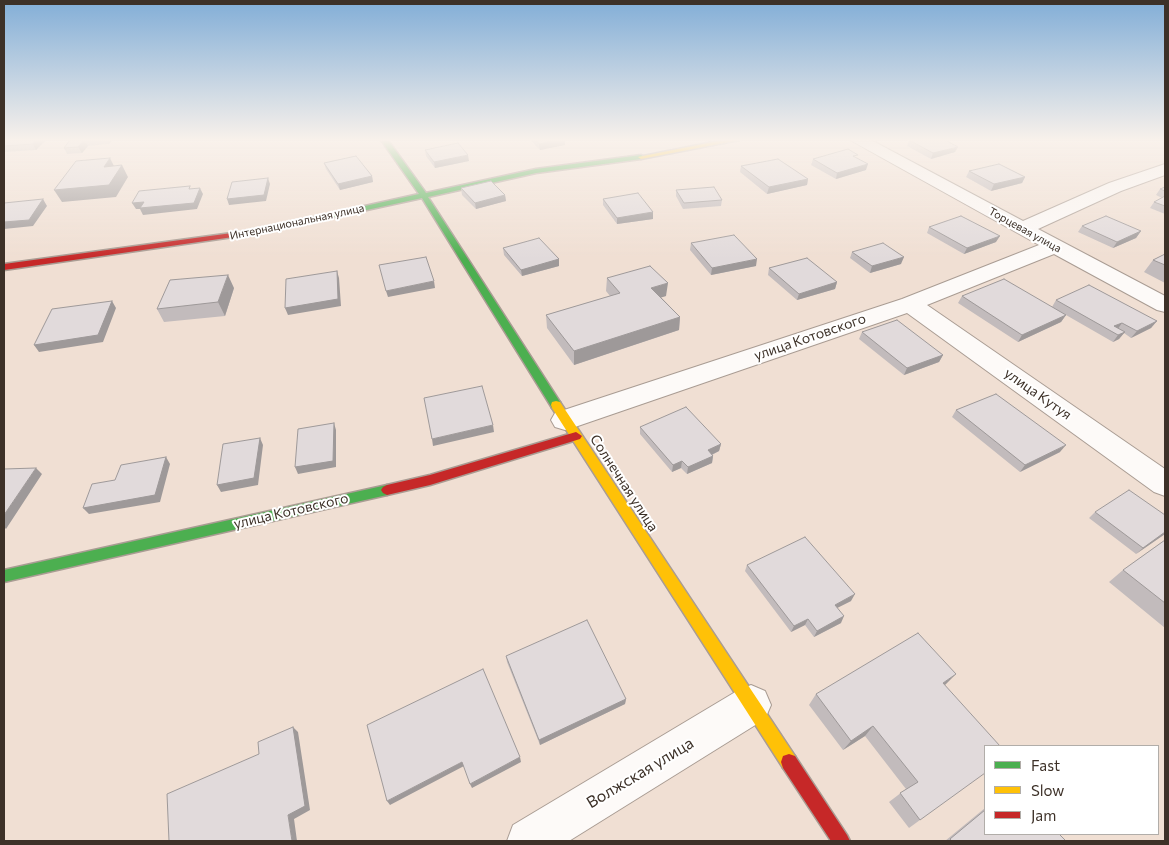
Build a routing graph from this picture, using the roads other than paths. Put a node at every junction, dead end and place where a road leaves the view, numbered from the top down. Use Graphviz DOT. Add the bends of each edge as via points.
graph roads {
  1 [pos="412,179"];
  2 [pos="495,179"];
  3 [pos="932,179"];
  4 [pos="1135,179"];
  5 [pos="423,194"];
  6 [pos="1023,228"];
  7 [pos="1053,246"];
  8 [pos="4,267"];
  9 [pos="910,304"];
  10 [pos="1165,305"];
  11 [pos="570,428"];
  12 [pos="1165,484"];
  13 [pos="4,576"];
  14 [pos="751,705"];
  15 [pos="529,841"];
  16 [pos="841,841"];
  1 -- 5 [label="street, Солнечная улица"];
  2 -- 5 [label="street, Интернациональная улица"];
  3 -- 6 [label="street, Торцевая улица"];
  4 -- 6 [label="street"];
  5 -- 8 [label="street, Интернациональная улица" via="254,232"];
  5 -- 11 [label="street, Солнечная улица"];
  6 -- 7 [label="street, Торцевая улица"];
  7 -- 9 [label="street, улица Котовского"];
  7 -- 10 [label="street, Торцевая улица"];
  9 -- 11 [label="street, улица Котовского"];
  9 -- 12 [label="street, улица Кутуя"];
  11 -- 13 [label="street, улица Котовского" via="430,480"];
  11 -- 14 [label="street, Солнечная улица"];
  14 -- 15 [label="street, Волжская улица"];
  14 -- 16 [label="street, Солнечная улица"];
}
